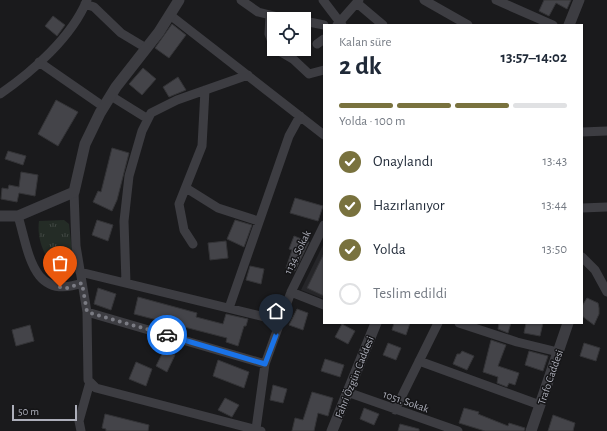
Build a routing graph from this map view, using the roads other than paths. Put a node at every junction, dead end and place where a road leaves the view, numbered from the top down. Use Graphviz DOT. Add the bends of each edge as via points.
graph roads {
  1 [pos="179,0"];
  2 [pos="240,0"];
  3 [pos="323,0"];
  4 [pos="424,0"];
  5 [pos="496,0"];
  6 [pos="578,0"];
  7 [pos="86,2"];
  8 [pos="358,2"];
  9 [pos="267,14"];
  10 [pos="170,15"];
  11 [pos="311,23"];
  12 [pos="340,24"];
  13 [pos="382,24"];
  14 [pos="466,24"];
  15 [pos="551,24"];
  16 [pos="569,24"];
  17 [pos="323,26"];
  18 [pos="146,48"];
  19 [pos="288,56"];
  20 [pos="40,62"];
  21 [pos="323,70"];
  22 [pos="248,75"];
  23 [pos="204,90"];
  24 [pos="0,94"];
  25 [pos="110,96"];
  26 [pos="104,107"];
  27 [pos="300,116"];
  28 [pos="148,119"];
  29 [pos="607,131"];
  30 [pos="583,132"];
  31 [pos="323,134"];
  32 [pos="186,188"];
  33 [pos="74,192"];
  34 [pos="607,207"];
  35 [pos="583,208"];
  36 [pos="0,216"];
  37 [pos="18,216"];
  38 [pos="258,221"];
  39 [pos="323,227"];
  40 [pos="193,244"];
  41 [pos="583,258"];
  42 [pos="80,272"];
  43 [pos="82,283"];
  44 [pos="126,283"];
  45 [pos="291,292"];
  46 [pos="607,292"];
  47 [pos="323,305"];
  48 [pos="228,308"];
  49 [pos="87,312"];
  50 [pos="281,321"];
  51 [pos="374,324"];
  52 [pos="438,324"];
  53 [pos="462,324"];
  54 [pos="568,324"];
  55 [pos="558,352"];
  56 [pos="419,361"];
  57 [pos="265,364"];
  58 [pos="90,382"];
  59 [pos="348,392"];
  60 [pos="540,405"];
  61 [pos="395,410"];
  62 [pos="259,430"];
  63 [pos="81,431"];
  64 [pos="332,431"];
  65 [pos="458,431"];
  66 [pos="532,431"];
  1 -- 10 [label="street"];
  2 -- 9 [label="street" via="258,12"];
  3 -- 12 [label="street"];
  4 -- 14 [label="street"];
  5 -- 15 [label="street"];
  6 -- 16 [label="street"];
  7 -- 18 [label="street" via="121,33"];
  7 -- 20 [label="street" via="72,28"];
  8 -- 12 [label="street"];
  8 -- 13 [label="street"];
  10 -- 18 [label="street"];
  10 -- 22 [label="street"];
  11 -- 17 [label="street"];
  18 -- 25 [label="street"];
  19 -- 21 [label="street" via="309,74"];
  20 -- 24 [label="street"];
  20 -- 26 [label="street"];
  22 -- 23 [label="street"];
  22 -- 27 [label="street"];
  23 -- 28 [label="street" via="151,113"];
  23 -- 32 [label="street" via="202,146"];
  25 -- 26 [label="street"];
  25 -- 28 [label="street"];
  26 -- 33 [label="street" via="85,144"];
  27 -- 31 [label="street"];
  27 -- 38 [label="street" via="288,136"];
  28 -- 44 [label="street" via="129,176 124,222"];
  29 -- 30 [label="street"];
  32 -- 38 [label="street" via="218,208"];
  32 -- 40 [label="street" via="178,204 184,230"];
  33 -- 37 [label="street"];
  33 -- 42 [label="street" via="76,246"];
  34 -- 35 [label="street"];
  36 -- 37 [label="street"];
  37 -- 43 [label="street" via="39,278 52,286 68,288"];
  38 -- 48 [label="street"];
  39 -- 45 [label="street, 1134. Sokak"];
  41 -- 46 [label="street" via="595,270"];
  42 -- 43 [label="street"];
  42 -- 44 [label="street"];
  43 -- 49 [label="street"];
  44 -- 48 [label="street"];
  45 -- 47 [label="street"];
  45 -- 50 [label="street, 1134. Sokak"];
  48 -- 50 [label="street"];
  49 -- 57 [label="street"];
  49 -- 58 [label="street"];
  50 -- 57 [label="street, 1134. Sokak"];
  51 -- 59 [label="street, Fahri Özgün Caddesi"];
  52 -- 56 [label="street"];
  53 -- 55 [label="street"];
  54 -- 55 [label="street, Trafo Caddesi"];
  55 -- 60 [label="street, Trafo Caddesi"];
  56 -- 60 [label="street"];
  56 -- 61 [label="street"];
  57 -- 62 [label="street, 1134. Sokak"];
  58 -- 62 [label="street" via="96,388"];
  58 -- 63 [label="street" via="79,421"];
  59 -- 61 [label="street, 1051. Sokak"];
  59 -- 64 [label="street, Fahri Özgün Caddesi"];
  60 -- 66 [label="street, Trafo Caddesi"];
  61 -- 65 [label="street, 1051. Sokak"];
}
